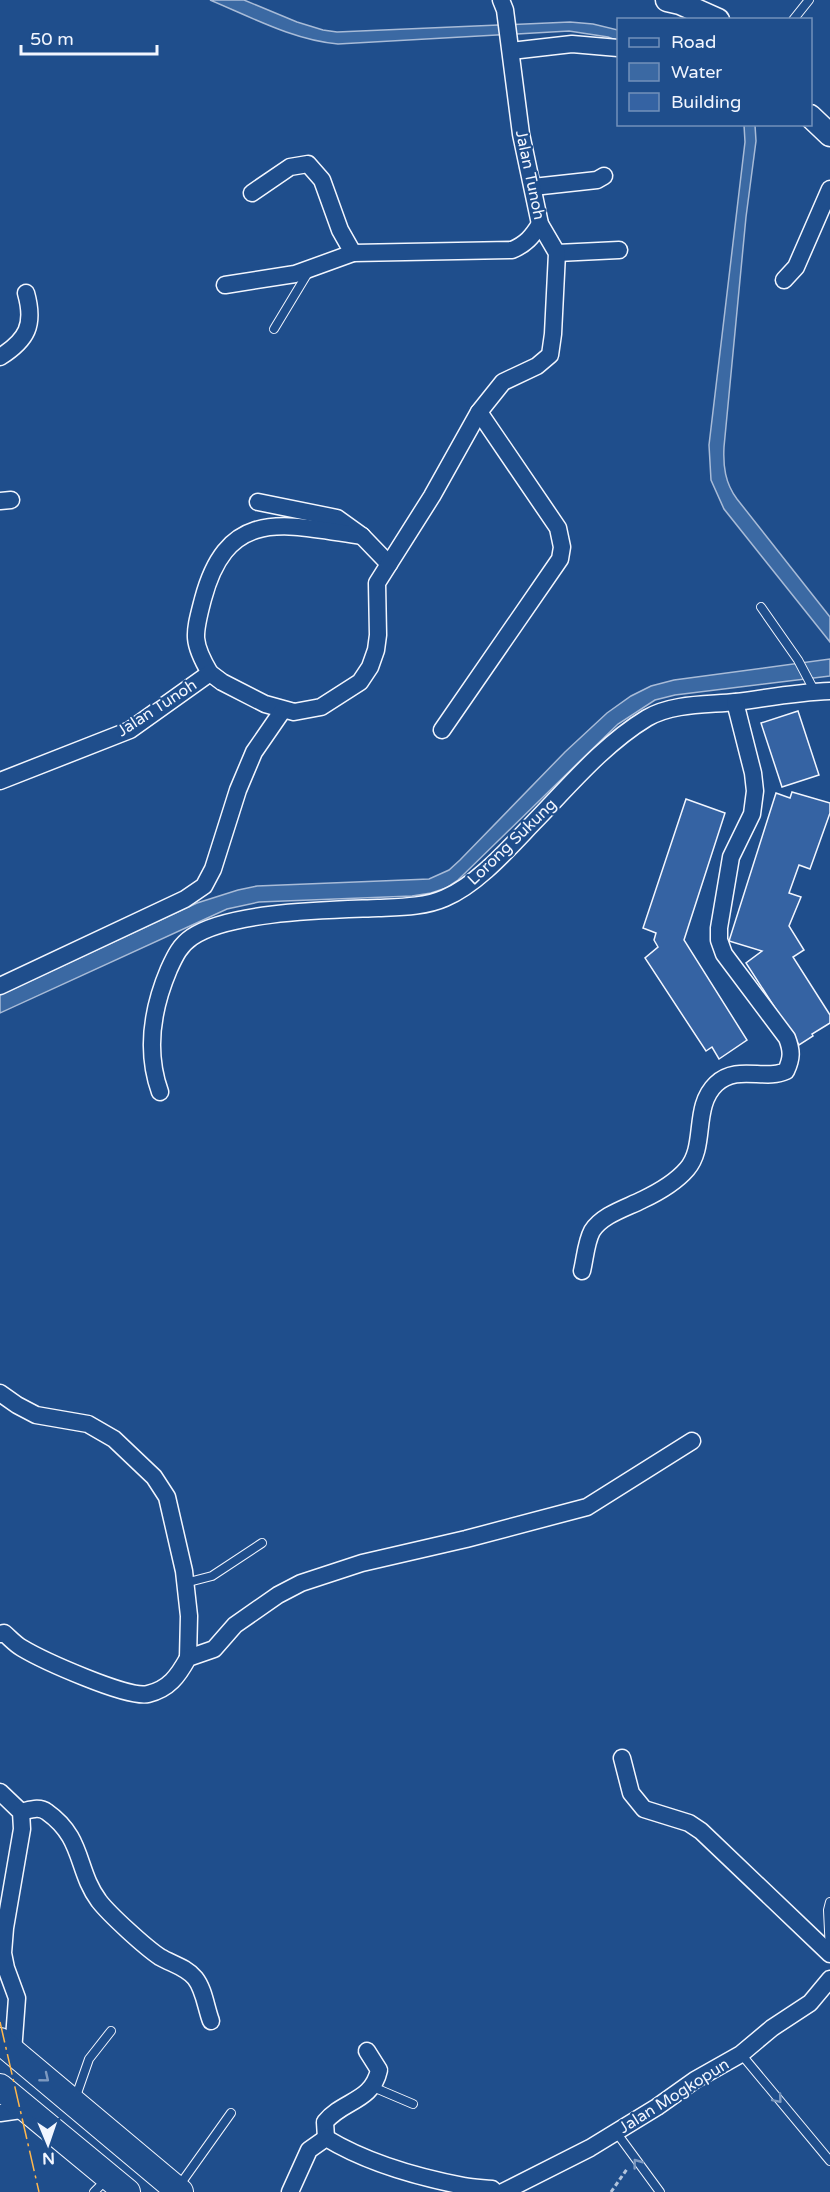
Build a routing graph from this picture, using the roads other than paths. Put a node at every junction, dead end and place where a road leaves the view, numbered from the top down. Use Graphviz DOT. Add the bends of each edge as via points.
graph roads {
  1 [pos="809,0"];
  2 [pos="676,1"];
  3 [pos="503,5"];
  4 [pos="714,18"];
  5 [pos="795,18"];
  6 [pos="510,46"];
  7 [pos="617,48"];
  8 [pos="812,118"];
  9 [pos="830,135"];
  10 [pos="604,176"];
  11 [pos="533,187"];
  12 [pos="830,189"];
  13 [pos="252,193"];
  14 [pos="540,224"];
  15 [pos="619,250"];
  16 [pos="353,253"];
  17 [pos="557,253"];
  18 [pos="311,268"];
  19 [pos="784,280"];
  20 [pos="225,285"];
  21 [pos="26,293"];
  22 [pos="274,329"];
  23 [pos="0,357"];
  24 [pos="479,411"];
  25 [pos="258,502"];
  26 [pos="362,536"];
  27 [pos="389,564"];
  28 [pos="761,607"];
  29 [pos="210,673"];
  30 [pos="818,689"];
  31 [pos="735,702"];
  32 [pos="283,710"];
  33 [pos="442,730"];
  34 [pos="0,781"];
  35 [pos="0,986"];
  36 [pos="160,1092"];
  37 [pos="582,1271"];
  38 [pos="0,1393"];
  39 [pos="692,1442"];
  40 [pos="262,1543"];
  41 [pos="185,1583"];
  42 [pos="0,1634"];
  43 [pos="188,1658"];
  44 [pos="622,1758"];
  45 [pos="0,1792"];
  46 [pos="21,1812"];
  47 [pos="830,1902"];
  48 [pos="830,1954"];
  49 [pos="830,1979"];
  50 [pos="211,2021"];
  51 [pos="111,2031"];
  52 [pos="7,2046"];
  53 [pos="367,2051"];
  54 [pos="741,2054"];
  55 [pos="0,2087"];
  56 [pos="373,2087"];
  57 [pos="74,2101"];
  58 [pos="413,2104"];
  59 [pos="28,2109"];
  60 [pos="0,2113"];
  61 [pos="231,2114"];
  62 [pos="616,2132"];
  63 [pos="326,2138"];
  64 [pos="830,2161"];
  65 [pos="110,2187"];
  66 [pos="178,2191"];
  67 [pos="290,2192"];
  68 [pos="495,2192"];
  69 [pos="503,2192"];
  70 [pos="660,2192"];
  1 -- 5 [label="lane"];
  2 -- 4 [label="main road"];
  3 -- 6 [label="street, Jalan Tunoh"];
  6 -- 7 [label="street" via="572,44"];
  6 -- 11 [label="street, Jalan Tunoh" via="521,134"];
  8 -- 9 [label="main road"];
  10 -- 11 [label="street"];
  11 -- 14 [label="street, Jalan Tunoh"];
  12 -- 19 [label="street" via="796,267"];
  13 -- 16 [label="street" via="290,167 308,164 322,180"];
  14 -- 16 [label="street" via="531,238 512,250"];
  14 -- 17 [label="street, Jalan Tunoh"];
  15 -- 17 [label="street"];
  16 -- 18 [label="street"];
  17 -- 24 [label="street, Jalan Tunoh" via="550,355 537,366 503,382"];
  18 -- 20 [label="street"];
  18 -- 22 [label="lane"];
  21 -- 23 [label="street" via="30,307 28,328 21,342"];
  24 -- 27 [label="street, Jalan Tunoh"];
  24 -- 33 [label="street" via="558,528 562,547 560,559"];
  25 -- 26 [label="street" via="337,518"];
  26 -- 27 [label="street"];
  26 -- 29 [label="street" via="287,526 249,531 224,549 208,581 195,632 198,652"];
  27 -- 32 [label="street, Jalan Tunoh" via="377,583 376,650 360,682 321,707"];
  28 -- 30 [label="lane"];
  29 -- 32 [label="street, Jalan Tunoh"];
  29 -- 34 [label="street, Jalan Tunoh" via="130,730"];
  30 -- 31 [label="street, Lorong Sukung"];
  31 -- 36 [label="street, Lorong Sukung" via="693,705 648,718 616,741 464,889 443,900 251,918 226,922 192,937 178,949 155,1008 152,1060"];
  31 -- 37 [label="street" via="755,791 752,814 731,857 719,940 724,954 787,1038 791,1061 779,1075 742,1073 717,1083 701,1111 689,1166 675,1181 602,1220 592,1232"];
  32 -- 35 [label="street" via="254,752 204,886 185,899"];
  38 -- 41 [label="street" via="36,1415 88,1424 114,1439 154,1477 167,1497"];
  39 -- 43 [label="street" via="588,1507 362,1563 301,1583 235,1625 214,1649"];
  40 -- 41 [label="lane" via="212,1576"];
  41 -- 43 [label="street"];
  42 -- 43 [label="street" via="100,1684 146,1695 177,1678"];
  44 -- 48 [label="street" via="631,1793 644,1809 689,1823 701,1831"];
  45 -- 46 [label="street"];
  46 -- 50 [label="street" via="38,1808 46,1811 69,1831 100,1902 160,1957 194,1976"];
  46 -- 52 [label="street" via="20,1847 3,1953 16,1998"];
  47 -- 48 [label="lane"];
  49 -- 54 [label="street, Jalan Mogkopun" via="810,2003"];
  51 -- 57 [label="lane" via="89,2060"];
  52 -- 57 [label="main road, one-way"];
  53 -- 56 [label="street" via="379,2070"];
  54 -- 62 [label="street, Jalan Mogkopun"];
  54 -- 64 [label="lane, one-way"];
  55 -- 59 [label="main road"];
  56 -- 58 [label="lane"];
  56 -- 63 [label="street" via="332,2114 325,2122"];
  57 -- 66 [label="main road"];
  59 -- 60 [label="street"];
  59 -- 65 [label="main road"];
  61 -- 66 [label="lane"];
  62 -- 69 [label="street, Jalan Mogkopun"];
  70 -- 62 [label="lane, one-way"];
  63 -- 67 [label="street" via="309,2150"];
  63 -- 68 [label="street" via="343,2149 412,2174"];
}
